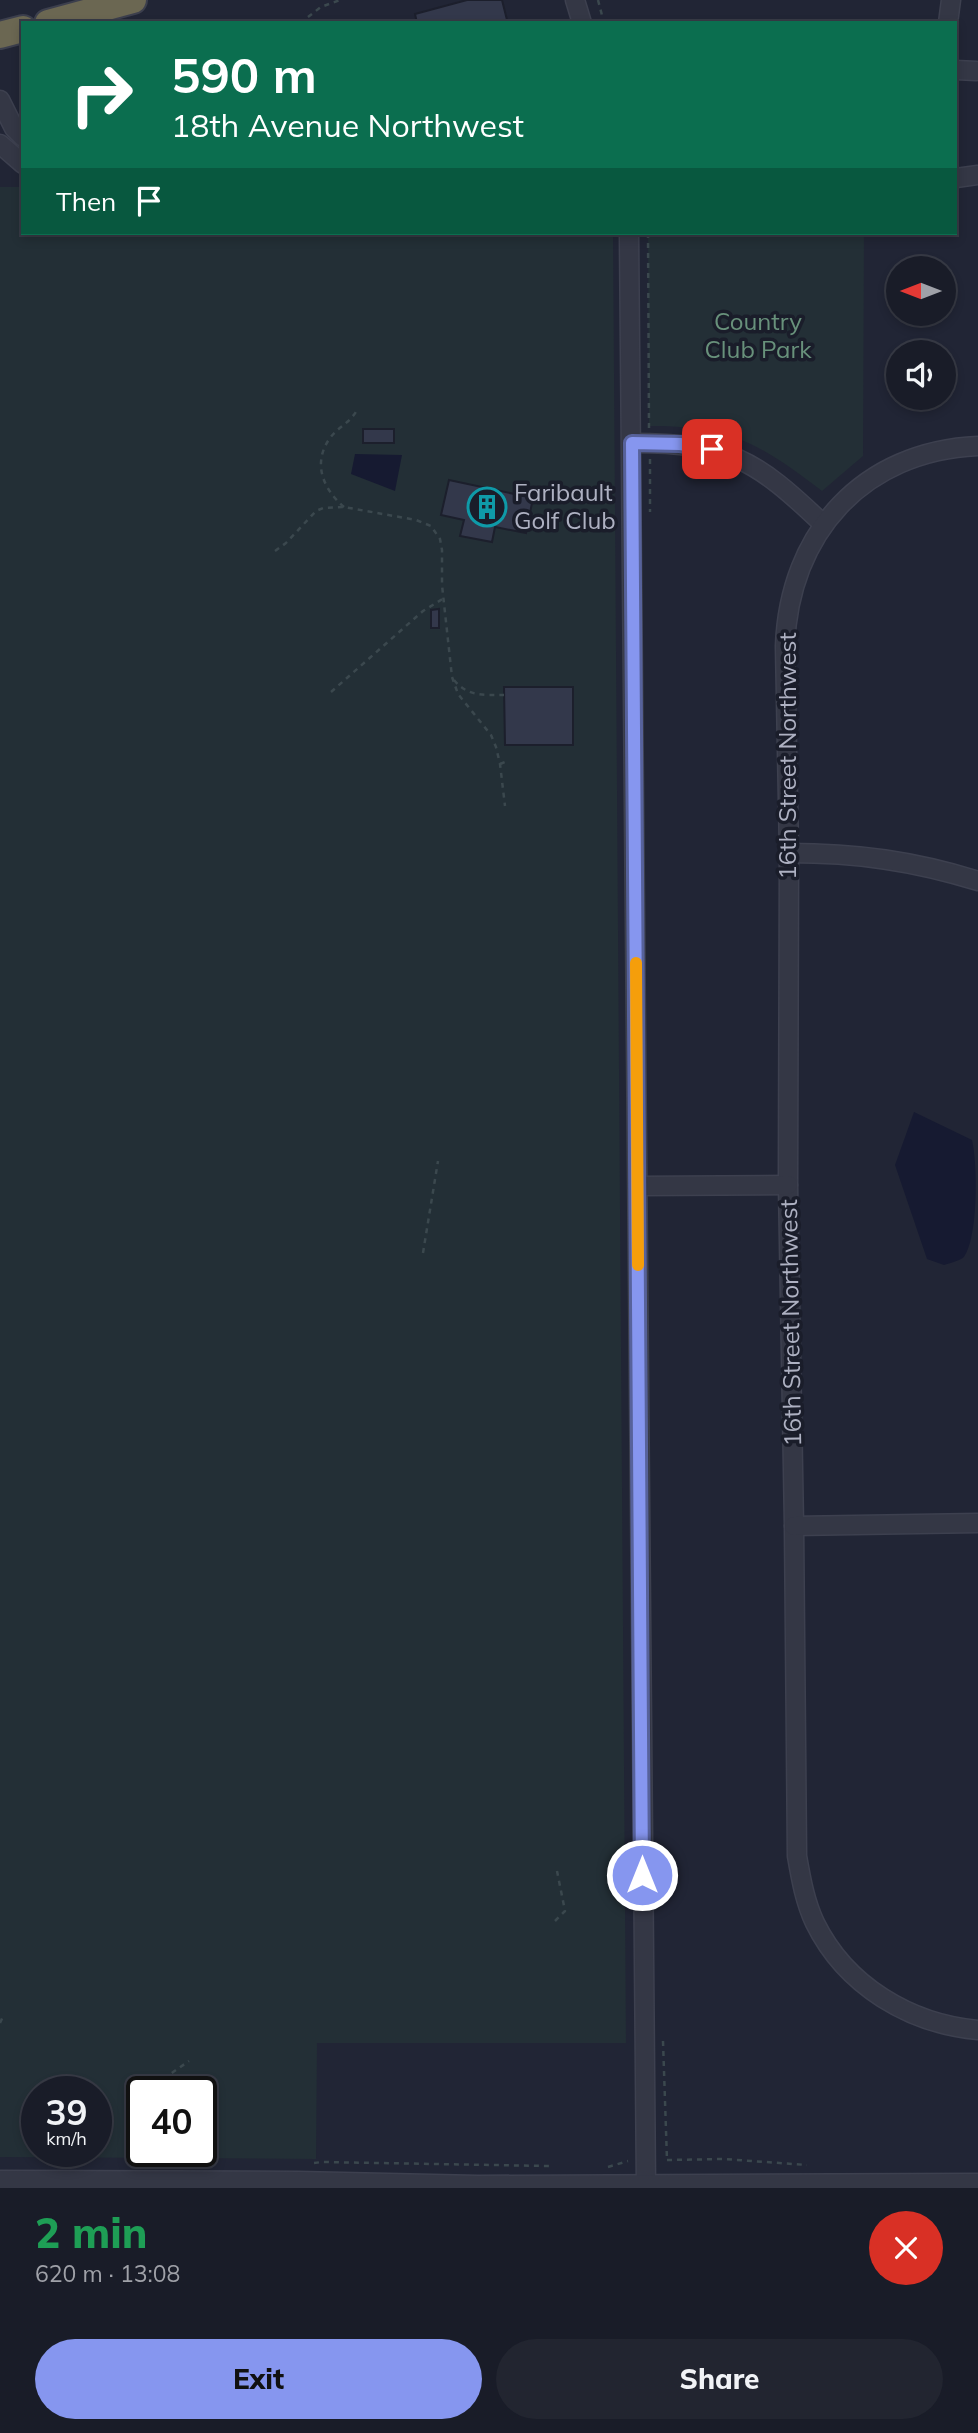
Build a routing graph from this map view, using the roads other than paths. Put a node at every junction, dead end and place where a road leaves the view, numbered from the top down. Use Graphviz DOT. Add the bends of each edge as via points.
graph roads {
  1 [pos="133,0"];
  2 [pos="575,0"];
  3 [pos="951,0"];
  4 [pos="55,21"];
  5 [pos="581,21"];
  6 [pos="948,21"];
  7 [pos="21,30"];
  8 [pos="0,35"];
  9 [pos="957,71"];
  10 [pos="976,71"];
  11 [pos="0,100"];
  12 [pos="21,135"];
  13 [pos="0,144"];
  14 [pos="21,162"];
  15 [pos="978,175"];
  16 [pos="957,177"];
  17 [pos="629,235"];
  18 [pos="632,443"];
  19 [pos="978,446"];
  20 [pos="823,524"];
  21 [pos="789,853"];
  22 [pos="978,881"];
  23 [pos="788,1185"];
  24 [pos="638,1186"];
  25 [pos="978,1523"];
  26 [pos="794,1526"];
  27 [pos="978,2030"];
  28 [pos="0,2180"];
  29 [pos="978,2183"];
  30 [pos="646,2186"];
  31 [pos="826,2186"];
  1 -- 4 [label="highway"];
  2 -- 5 [label="street"];
  3 -- 6 [label="street"];
  7 -- 8 [label="highway"];
  9 -- 10 [label="street"];
  11 -- 12 [label="street"];
  13 -- 14 [label="street"];
  15 -- 16 [label="street"];
  17 -- 18 [label="street"];
  18 -- 20 [label="street" via="698,446 737,457 777,481"];
  18 -- 24 [label="street"];
  19 -- 20 [label="street, 16th Street Northwest" via="933,452 888,469 850,495"];
  20 -- 21 [label="street, 16th Street Northwest" via="798,572 788,613"];
  21 -- 22 [label="street" via="880,858"];
  21 -- 23 [label="street, 16th Street Northwest"];
  23 -- 24 [label="street"];
  23 -- 26 [label="street, 16th Street Northwest"];
  24 -- 30 [label="street"];
  25 -- 26 [label="street"];
  26 -- 27 [label="street, 16th Street Northwest" via="797,1857 803,1891 815,1923 835,1955 859,1980 887,2002 919,2017"];
  28 -- 30 [label="street"];
  29 -- 31 [label="street"];
  30 -- 31 [label="street"];
}
